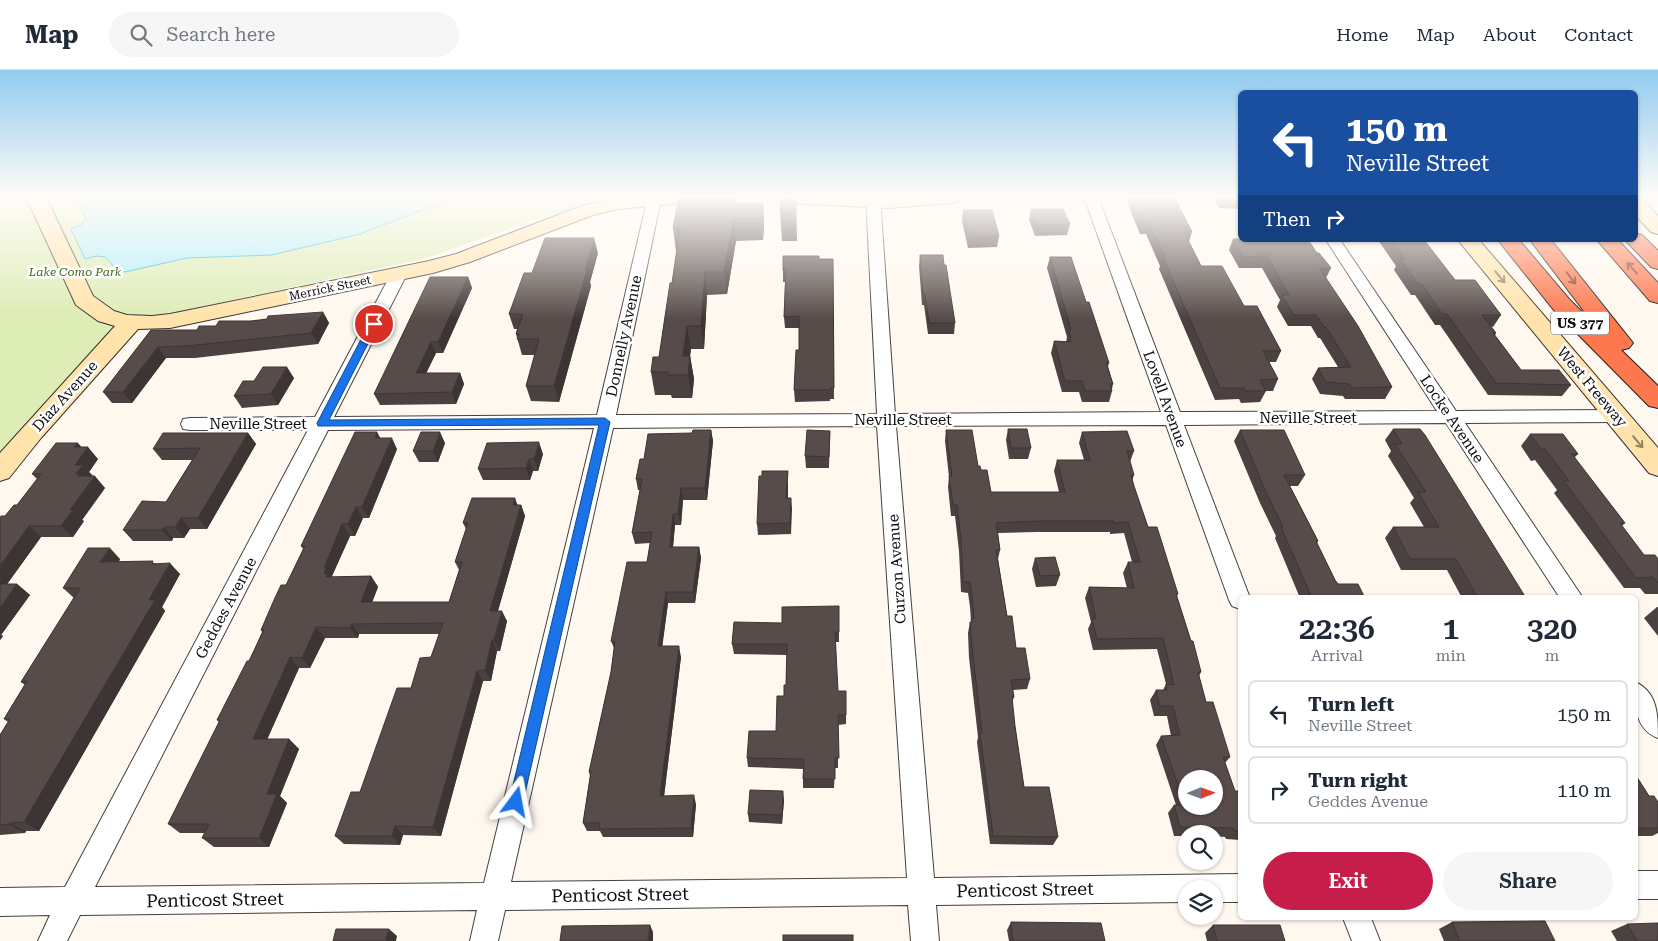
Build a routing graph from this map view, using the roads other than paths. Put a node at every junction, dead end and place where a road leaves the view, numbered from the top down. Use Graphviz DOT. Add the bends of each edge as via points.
graph roads {
  1 [pos="55,238"];
  2 [pos="516,238"];
  3 [pos="646,238"];
  4 [pos="875,238"];
  5 [pos="1106,238"];
  6 [pos="1335,242"];
  7 [pos="1470,242"];
  8 [pos="1510,242"];
  9 [pos="1542,242"];
  10 [pos="1609,242"];
  11 [pos="1638,242"];
  12 [pos="1658,263"];
  13 [pos="399,274"];
  14 [pos="1658,296"];
  15 [pos="132,322"];
  16 [pos="1658,389"];
  17 [pos="1658,400"];
  18 [pos="1616,416"];
  19 [pos="1451,417"];
  20 [pos="1173,418"];
  21 [pos="886,420"];
  22 [pos="605,422"];
  23 [pos="322,423"];
  24 [pos="190,424"];
  25 [pos="1658,466"];
  26 [pos="0,471"];
  27 [pos="1238,595"];
  28 [pos="1570,595"];
  29 [pos="1638,697"];
  30 [pos="1658,727"];
  31 [pos="1638,885"];
  32 [pos="1658,885"];
  33 [pos="1238,888"];
  34 [pos="922,892"];
  35 [pos="494,897"];
  36 [pos="0,902"];
  37 [pos="72,902"];
  38 [pos="1358,920"];
  39 [pos="52,941"];
  40 [pos="484,941"];
  41 [pos="925,941"];
  42 [pos="1366,941"];
  1 -- 15 [label="street, Merrick Street" via="84,300 106,316"];
  2 -- 13 [label="street, Merrick Street" via="463,258"];
  3 -- 22 [label="street, Donnelly Avenue"];
  4 -- 21 [label="street, Curzon Avenue"];
  5 -- 20 [label="street, Lovell Avenue"];
  6 -- 19 [label="street, Locke Avenue"];
  7 -- 18 [label="street, West Freeway, one-way"];
  8 -- 17 [label="highway, US 377" via="1561,304"];
  9 -- 16 [label="highway, one-way"];
  14 -- 10 [label="highway, one-way"];
  11 -- 12 [label="highway"];
  13 -- 15 [label="street, Merrick Street" via="170,321"];
  13 -- 23 [label="street, Geddes Avenue"];
  15 -- 26 [label="street, Diaz Avenue"];
  18 -- 19 [label="street, Neville Street"];
  18 -- 25 [label="street, West Freeway, one-way"];
  19 -- 20 [label="street, Neville Street"];
  19 -- 28 [label="street, Locke Avenue"];
  20 -- 21 [label="street, Neville Street"];
  20 -- 27 [label="street, Lovell Avenue"];
  21 -- 22 [label="street, Neville Street"];
  21 -- 34 [label="street, Curzon Avenue"];
  22 -- 23 [label="street, Neville Street"];
  22 -- 35 [label="street, Donnelly Avenue"];
  23 -- 24 [label="street, Neville Street"];
  23 -- 37 [label="street, Geddes Avenue"];
  29 -- 30 [label="street"];
  31 -- 32 [label="street"];
  33 -- 34 [label="street, Penticost Street"];
  34 -- 35 [label="street, Penticost Street"];
  34 -- 41 [label="street, Curzon Avenue"];
  35 -- 37 [label="street, Penticost Street"];
  35 -- 40 [label="street, Donnelly Avenue"];
  36 -- 37 [label="street, Penticost Street"];
  37 -- 39 [label="street, Geddes Avenue"];
  38 -- 42 [label="street"];
}
